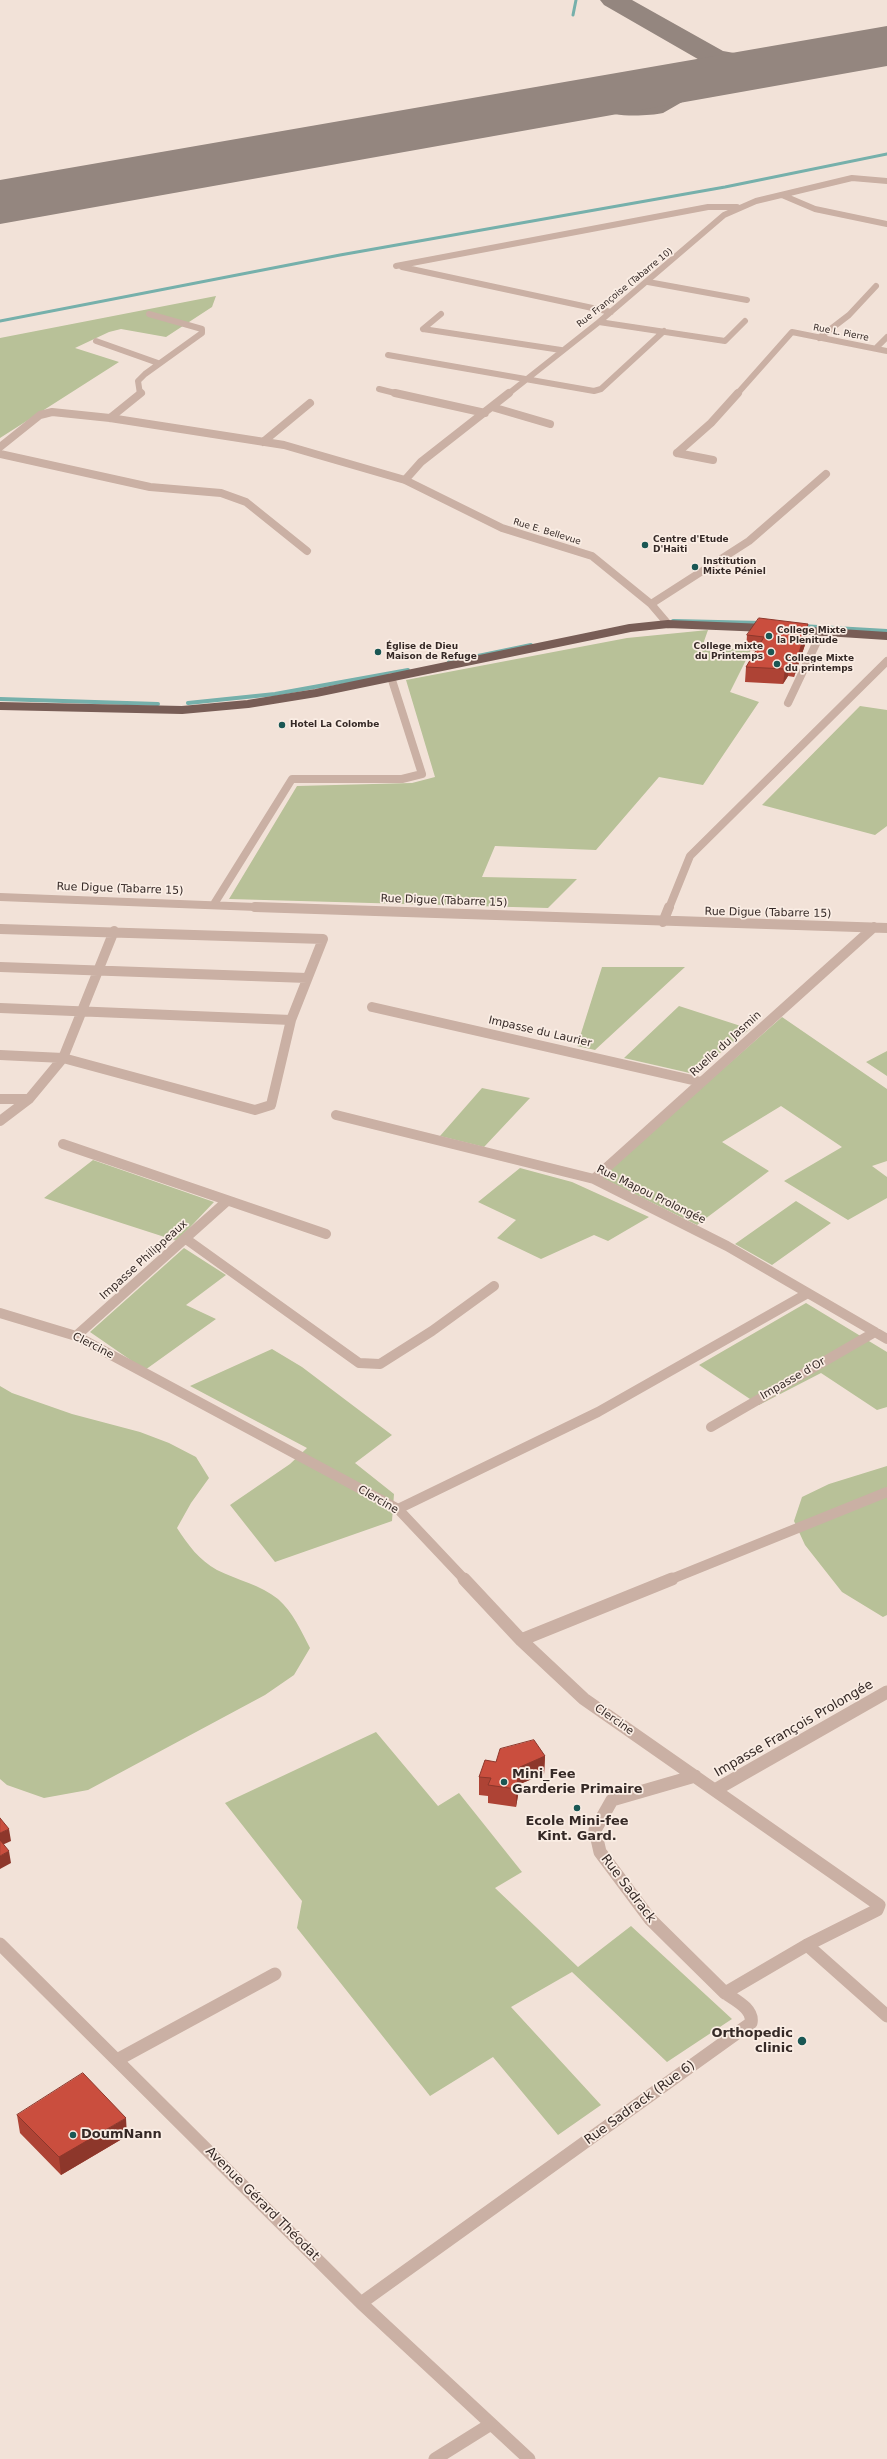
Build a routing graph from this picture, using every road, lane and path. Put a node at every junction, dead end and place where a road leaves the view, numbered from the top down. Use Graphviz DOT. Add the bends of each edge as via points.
graph roads {
  1 [pos="887,181"];
  2 [pos="782,195"];
  3 [pos="738,207"];
  4 [pos="887,224"];
  5 [pos="648,282"];
  6 [pos="876,286"];
  7 [pos="747,300"];
  8 [pos="611,312"];
  9 [pos="149,314"];
  10 [pos="441,314"];
  11 [pos="745,321"];
  12 [pos="599,322"];
  13 [pos="664,331"];
  14 [pos="887,337"];
  15 [pos="819,338"];
  16 [pos="96,341"];
  17 [pos="876,348"];
  18 [pos="561,350"];
  19 [pos="887,350"];
  20 [pos="388,355"];
  21 [pos="158,363"];
  22 [pos="526,381"];
  23 [pos="379,389"];
  24 [pos="310,403"];
  25 [pos="492,407"];
  26 [pos="485,413"];
  27 [pos="110,418"];
  28 [pos="550,424"];
  29 [pos="263,442"];
  30 [pos="0,447"];
  31 [pos="0,454"];
  32 [pos="713,460"];
  33 [pos="826,474"];
  34 [pos="405,480"];
  35 [pos="307,551"];
  36 [pos="651,604"];
  37 [pos="668,624"];
  38 [pos="822,631"];
  39 [pos="887,636"];
  40 [pos="887,661"];
  41 [pos="391,677"];
  42 [pos="788,703"];
  43 [pos="0,706"];
  44 [pos="0,897"];
  45 [pos="214,904"];
  46 [pos="663,922"];
  47 [pos="874,927"];
  48 [pos="887,928"];
  49 [pos="0,929"];
  50 [pos="114,931"];
  51 [pos="0,967"];
  52 [pos="98,971"];
  53 [pos="307,978"];
  54 [pos="372,1007"];
  55 [pos="0,1008"];
  56 [pos="82,1010"];
  57 [pos="291,1020"];
  58 [pos="0,1055"];
  59 [pos="63,1058"];
  60 [pos="701,1082"];
  61 [pos="0,1099"];
  62 [pos="29,1100"];
  63 [pos="336,1115"];
  64 [pos="0,1121"];
  65 [pos="62,1144"];
  66 [pos="594,1179"];
  67 [pos="227,1201"];
  68 [pos="326,1234"];
  69 [pos="186,1239"];
  70 [pos="494,1286"];
  71 [pos="808,1293"];
  72 [pos="0,1313"];
  73 [pos="875,1332"];
  74 [pos="76,1336"];
  75 [pos="887,1339"];
  76 [pos="711,1427"];
  77 [pos="887,1492"];
  78 [pos="398,1509"];
  79 [pos="521,1640"];
  80 [pos="887,1692"];
  81 [pos="695,1776"];
  82 [pos="715,1790"];
  83 [pos="0,1944"];
  84 [pos="807,1945"];
  85 [pos="275,1974"];
  86 [pos="725,1993"];
  87 [pos="887,2016"];
  88 [pos="116,2060"];
  89 [pos="361,2303"];
  90 [pos="491,2424"];
  91 [pos="435,2459"];
  92 [pos="529,2459"];
  1 -- 2 [label="street, Rue Françoise (Tabarre 10)" via="852,178"];
  2 -- 3 [label="street, Rue Françoise (Tabarre 10)"];
  2 -- 4 [label="street" via="815,209"];
  3 -- 5 [label="street, Rue Françoise (Tabarre 10)" via="724,215"];
  3 -- 8 [label="street" via="708,207 396,266"];
  5 -- 7 [label="street"];
  5 -- 8 [label="street, Rue Françoise (Tabarre 10)"];
  6 -- 15 [label="street" via="849,315"];
  8 -- 12 [label="street, Rue Françoise (Tabarre 10)"];
  9 -- 21 [label="street" via="202,329 202,333"];
  10 -- 18 [label="street" via="423,329"];
  11 -- 13 [label="street" via="725,340"];
  12 -- 13 [label="street"];
  12 -- 18 [label="street, Rue Françoise (Tabarre 10)"];
  13 -- 22 [label="street" via="598,391"];
  14 -- 17 [label="street"];
  15 -- 17 [label="street, Rue L. Pierre"];
  15 -- 32 [label="street, Rue L. Pierre" via="792,332 711,423 677,453"];
  16 -- 21 [label="street"];
  17 -- 19 [label="street, Rue L. Pierre"];
  18 -- 22 [label="street, Rue Françoise (Tabarre 10)"];
  20 -- 22 [label="street"];
  21 -- 27 [label="street" via="138,381 141,393"];
  22 -- 25 [label="street, Rue Françoise (Tabarre 10)"];
  23 -- 26 [label="street"];
  24 -- 29 [label="street"];
  25 -- 26 [label="street, Rue Françoise (Tabarre 10)"];
  25 -- 28 [label="street"];
  26 -- 34 [label="street, Rue Françoise (Tabarre 10)" via="421,462"];
  27 -- 29 [label="street, Rue E. Bellevue"];
  27 -- 30 [label="street, Rue E. Bellevue" via="46,413"];
  29 -- 34 [label="street, Rue E. Bellevue" via="284,445"];
  31 -- 35 [label="street" via="150,487 221,493 246,502"];
  33 -- 36 [label="street" via="749,541"];
  34 -- 36 [label="street, Rue E. Bellevue" via="502,528 592,556"];
  36 -- 37 [label="street, Rue E. Bellevue"];
  37 -- 38 [label="main road"];
  37 -- 41 [label="main road" via="604,633"];
  38 -- 39 [label="main road"];
  38 -- 42 [label="street"];
  40 -- 46 [label="street" via="690,856"];
  41 -- 43 [label="main road" via="248,704 182,710"];
  41 -- 45 [label="street" via="422,774 402,779 292,779"];
  44 -- 45 [label="street, Rue Digue (Tabarre 15)"];
  45 -- 46 [label="street, Rue Digue (Tabarre 15)"];
  46 -- 47 [label="street, Rue Digue (Tabarre 15)"];
  47 -- 48 [label="street, Rue Digue (Tabarre 15)"];
  47 -- 60 [label="street, Ruelle du Jasmin"];
  49 -- 50 [label="street"];
  50 -- 52 [label="street"];
  50 -- 53 [label="street" via="323,939"];
  51 -- 52 [label="street"];
  52 -- 53 [label="street"];
  52 -- 56 [label="street"];
  53 -- 57 [label="street"];
  54 -- 60 [label="street, Impasse du Laurier"];
  55 -- 56 [label="street"];
  56 -- 57 [label="street"];
  56 -- 59 [label="street"];
  57 -- 59 [label="street" via="271,1105 255,1110"];
  58 -- 59 [label="street"];
  59 -- 62 [label="street"];
  60 -- 66 [label="street, Ruelle du Jasmin"];
  61 -- 62 [label="street"];
  62 -- 64 [label="street"];
  63 -- 66 [label="street, Rue Mapou Prolongée"];
  65 -- 67 [label="street"];
  66 -- 71 [label="street, Rue Mapou Prolongée" via="727,1246"];
  67 -- 68 [label="street"];
  67 -- 69 [label="street, Impasse Philippeaux"];
  69 -- 70 [label="street" via="359,1363 370,1365 380,1364 432,1331"];
  69 -- 74 [label="street, Impasse Philippeaux"];
  71 -- 73 [label="street, Rue Mapou Prolongée"];
  71 -- 78 [label="street" via="598,1412"];
  72 -- 74 [label="street, Clercine"];
  73 -- 75 [label="street, Rue Mapou Prolongée"];
  73 -- 76 [label="street, Impasse d'Or"];
  74 -- 78 [label="street, Clercine"];
  77 -- 79 [label="street"];
  78 -- 79 [label="street, Clercine"];
  79 -- 81 [label="street, Clercine" via="584,1699"];
  80 -- 82 [label="street, Impasse François Prolongée"];
  81 -- 82 [label="street, Clercine"];
  81 -- 86 [label="street, Rue Sadrack" via="612,1800 595,1830 600,1852 650,1919"];
  82 -- 84 [label="street" via="878,1905 877,1910"];
  83 -- 88 [label="street, Avenue Gérard Théodat"];
  84 -- 86 [label="street"];
  84 -- 87 [label="street"];
  85 -- 88 [label="street"];
  86 -- 89 [label="street, Rue Sadrack (Rue 6)" via="749,2011 752,2018 750,2023"];
  88 -- 89 [label="street, Avenue Gérard Théodat"];
  89 -- 90 [label="street, Avenue Gérard Théodat"];
  90 -- 91 [label="street"];
  90 -- 92 [label="street, Avenue Gérard Théodat"];
}
